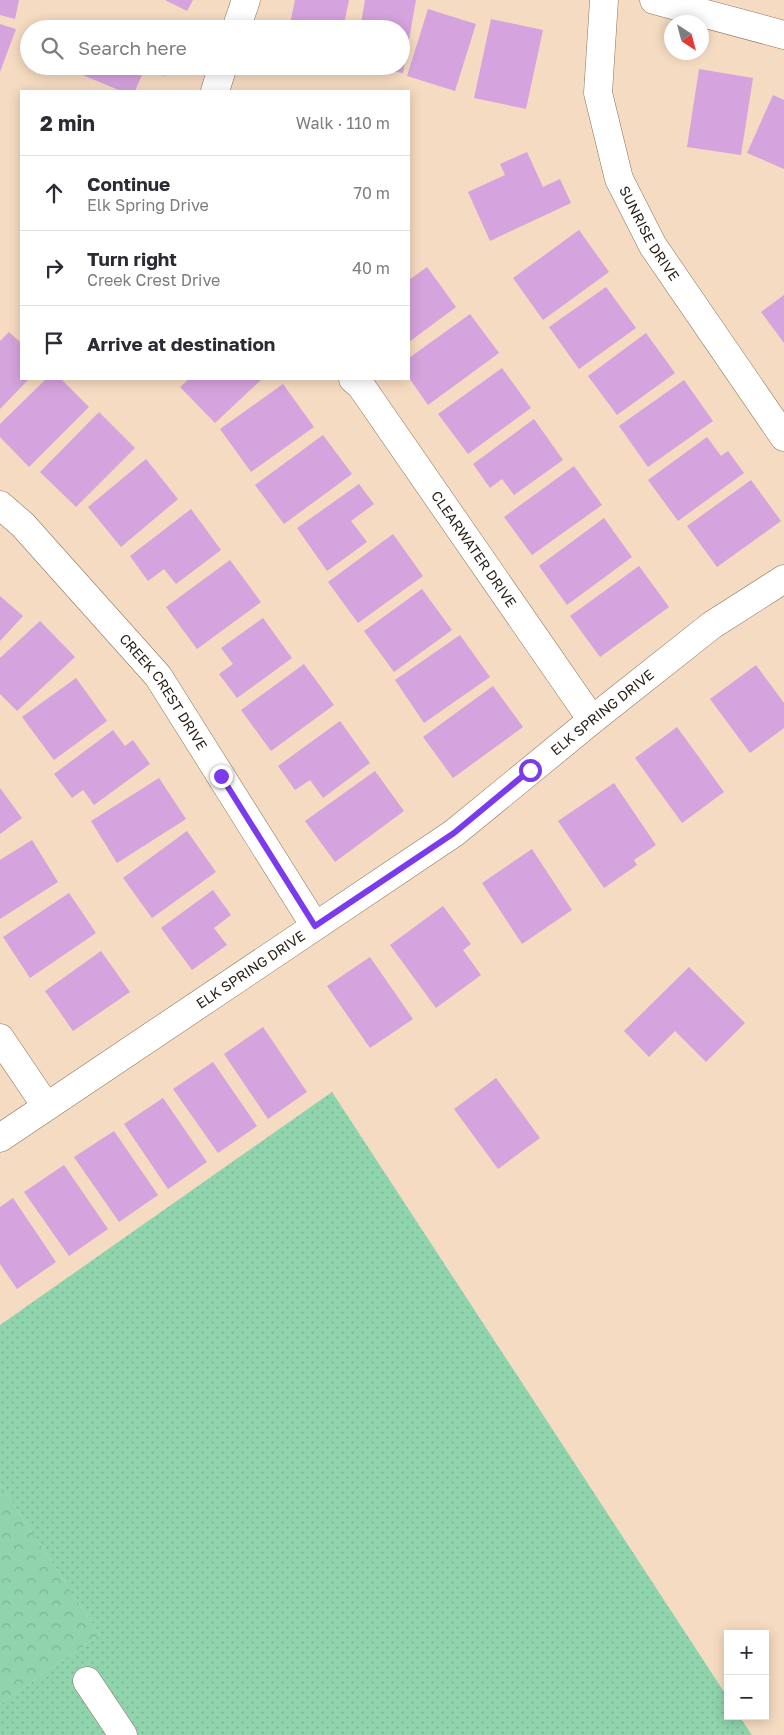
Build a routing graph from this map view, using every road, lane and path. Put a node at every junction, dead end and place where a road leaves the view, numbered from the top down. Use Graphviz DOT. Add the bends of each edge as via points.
graph roads {
  1 [pos="246,0"];
  2 [pos="604,0"];
  3 [pos="654,0"];
  4 [pos="239,20"];
  5 [pos="784,35"];
  6 [pos="221,75"];
  7 [pos="215,90"];
  8 [pos="354,380"];
  9 [pos="784,438"];
  10 [pos="0,505"];
  11 [pos="784,579"];
  12 [pos="592,720"];
  13 [pos="315,926"];
  14 [pos="0,1038"];
  15 [pos="46,1106"];
  16 [pos="0,1138"];
  17 [pos="87,1681"];
  18 [pos="123,1735"];
  1 -- 4 [label="street"];
  2 -- 9 [label="street, SUNRISE DRIVE" via="598,93 619,179 653,246"];
  3 -- 5 [label="street"];
  6 -- 7 [label="street"];
  8 -- 12 [label="street, CLEARWATER DRIVE"];
  10 -- 13 [label="street, CREEK CREST DRIVE" via="23,525 158,676"];
  11 -- 12 [label="street, ELK SPRING DRIVE" via="712,625"];
  12 -- 13 [label="street, ELK SPRING DRIVE" via="454,833"];
  13 -- 15 [label="street, ELK SPRING DRIVE"];
  14 -- 15 [label="street"];
  15 -- 16 [label="street, ELK SPRING DRIVE"];
  17 -- 18 [label="street"];
}
